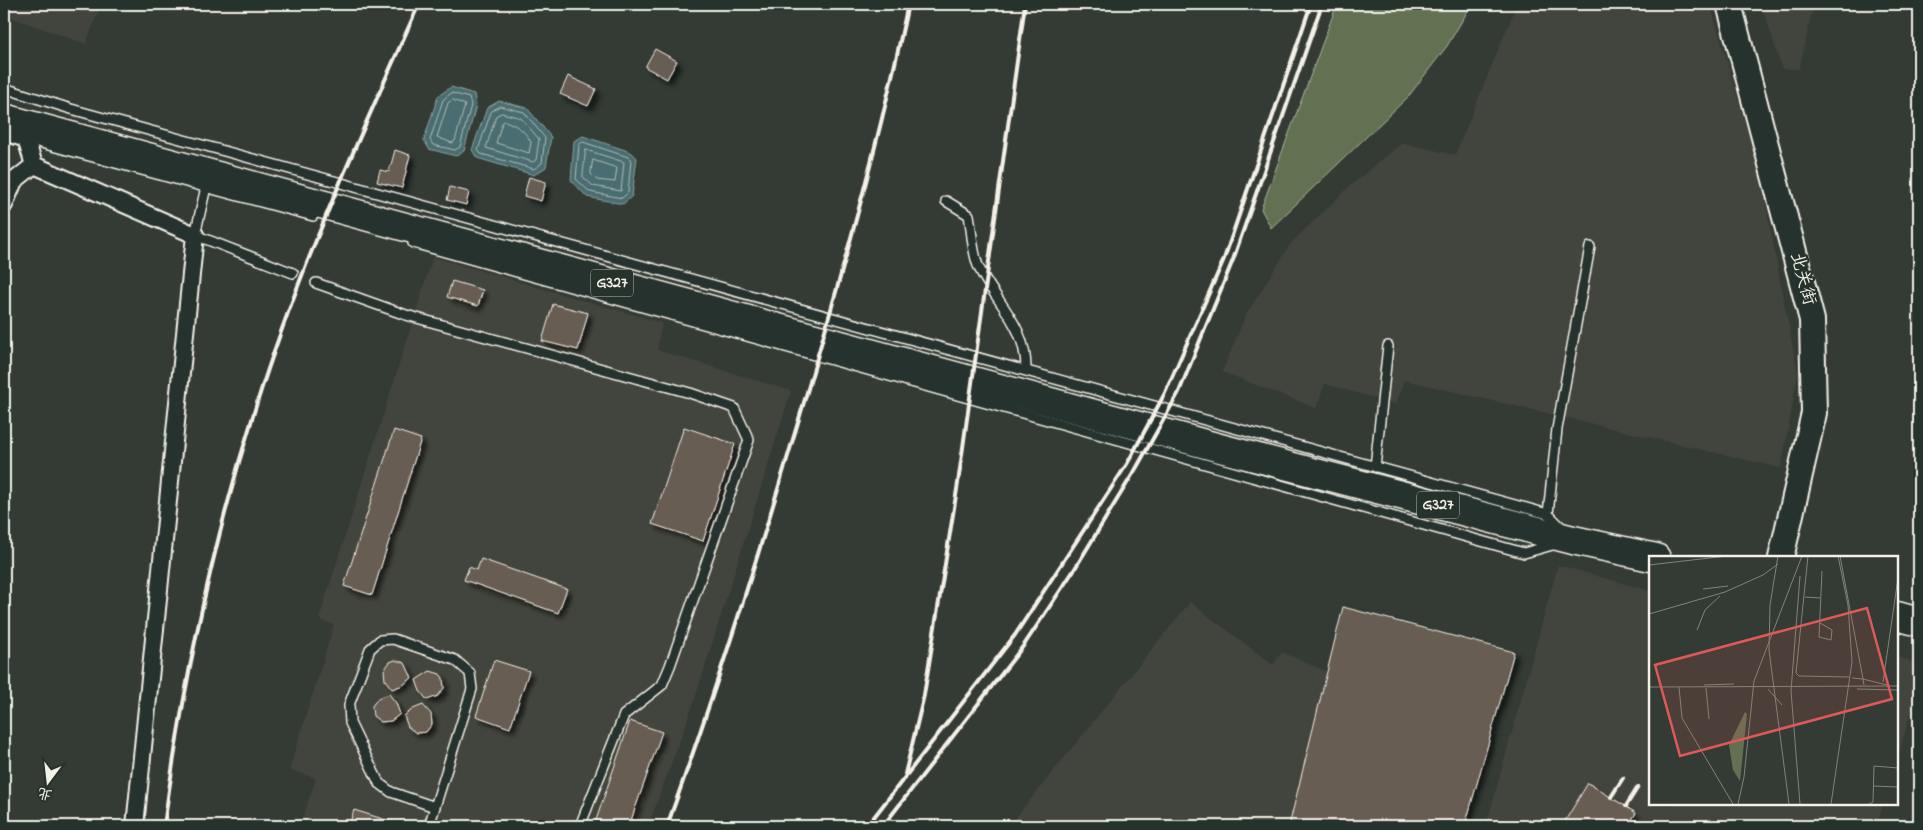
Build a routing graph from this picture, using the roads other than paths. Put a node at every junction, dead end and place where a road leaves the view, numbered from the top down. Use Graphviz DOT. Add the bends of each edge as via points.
graph roads {
  1 [pos="1729,4"];
  2 [pos="4,88"];
  3 [pos="4,118"];
  4 [pos="4,132"];
  5 [pos="26,139"];
  6 [pos="34,165"];
  7 [pos="206,187"];
  8 [pos="946,201"];
  9 [pos="4,205"];
  10 [pos="327,220"];
  11 [pos="195,235"];
  12 [pos="401,240"];
  13 [pos="1590,247"];
  14 [pos="292,273"];
  15 [pos="316,283"];
  16 [pos="1388,346"];
  17 [pos="1026,371"];
  18 [pos="1375,467"];
  19 [pos="1548,514"];
  20 [pos="1573,540"];
  21 [pos="1649,556"];
  22 [pos="1781,556"];
  23 [pos="1898,616"];
  24 [pos="1919,622"];
  25 [pos="435,807"];
  26 [pos="135,826"];
  27 [pos="429,826"];
  28 [pos="580,826"];
  1 -- 22 [label="main road, 北关街" via="1812,320 1814,413"];
  2 -- 17 [label="lane"];
  3 -- 20 [label="highway, G327" via="1220,448"];
  4 -- 5 [label="street"];
  5 -- 6 [label="street"];
  5 -- 7 [label="lane"];
  6 -- 9 [label="street" via="14,182"];
  6 -- 11 [label="street"];
  7 -- 10 [label="lane"];
  7 -- 11 [label="lane"];
  8 -- 17 [label="lane" via="969,215 978,266 1016,323 1026,357"];
  11 -- 14 [label="lane"];
  11 -- 26 [label="street"];
  12 -- 20 [label="lane" via="1524,553"];
  13 -- 19 [label="lane" via="1557,429"];
  15 -- 28 [label="lane" via="406,315 734,408 749,440 670,666 662,685 624,715"];
  16 -- 18 [label="lane"];
  17 -- 18 [label="lane"];
  18 -- 19 [label="lane"];
  19 -- 20 [label="lane"];
  20 -- 21 [label="highway, G327"];
  23 -- 24 [label="highway"];
  25 -- 25 [label="lane" via="472,688 470,673 455,660 394,638 380,640 370,648 349,706 350,723 379,783 391,792"];
  25 -- 27 [label="lane"];
}
